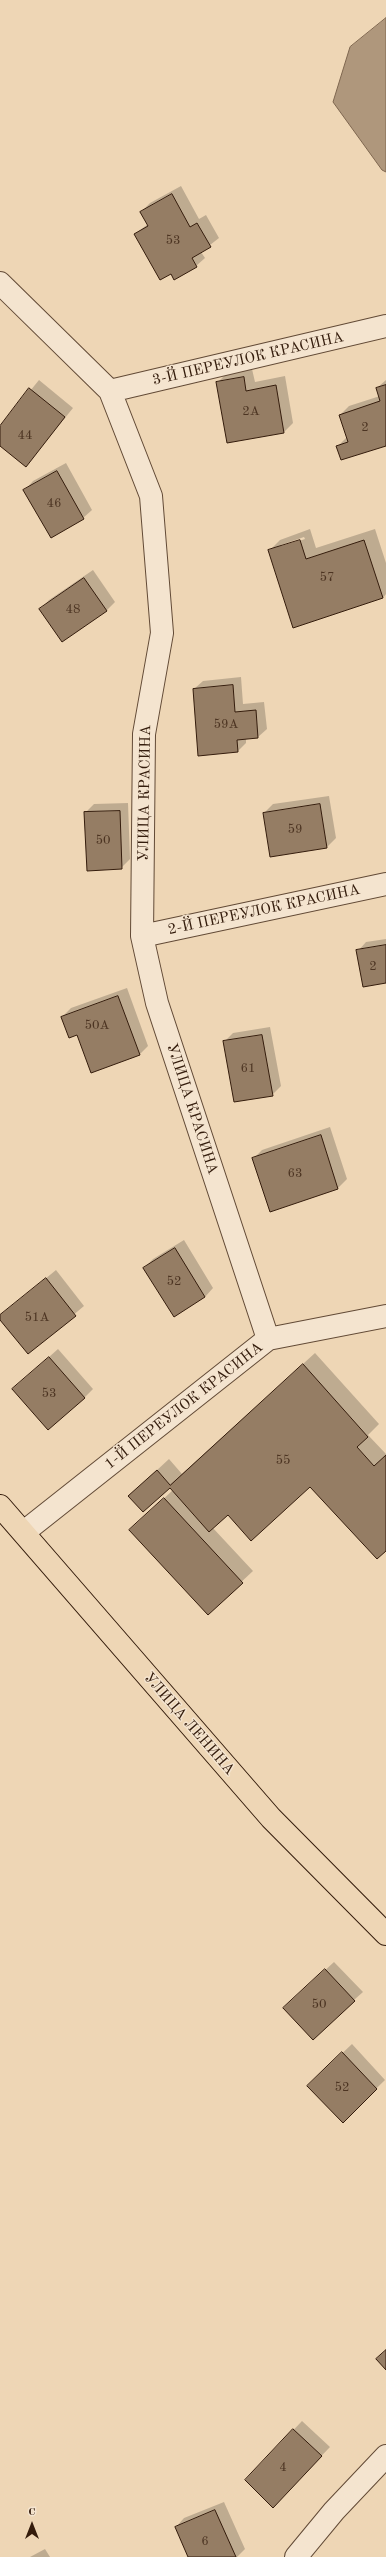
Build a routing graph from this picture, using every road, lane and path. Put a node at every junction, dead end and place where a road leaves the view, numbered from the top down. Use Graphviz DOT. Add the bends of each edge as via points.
graph roads {
  1 [pos="0,283"];
  2 [pos="386,326"];
  3 [pos="110,391"];
  4 [pos="386,884"];
  5 [pos="142,936"];
  6 [pos="386,1316"];
  7 [pos="268,1339"];
  8 [pos="0,1506"];
  9 [pos="24,1532"];
  10 [pos="386,1934"];
  11 [pos="386,2456"];
  12 [pos="296,2557"];
  1 -- 3 [label="street, УЛИЦА КРАСИНА"];
  2 -- 3 [label="street, 3-Й ПЕРЕУЛОК КРАСИНА"];
  3 -- 5 [label="street, УЛИЦА КРАСИНА" via="151,496 162,632 144,734"];
  4 -- 5 [label="street, 2-Й ПЕРЕУЛОК КРАСИНА"];
  5 -- 7 [label="street, УЛИЦА КРАСИНА" via="157,1003"];
  6 -- 7 [label="street, 1-Й ПЕРЕУЛОК КРАСИНА"];
  7 -- 9 [label="street, 1-Й ПЕРЕУЛОК КРАСИНА"];
  8 -- 9 [label="main road, УЛИЦА ЛЕНИНА"];
  9 -- 10 [label="main road, УЛИЦА ЛЕНИНА" via="271,1818"];
  11 -- 12 [label="street" via="334,2511"];
}
